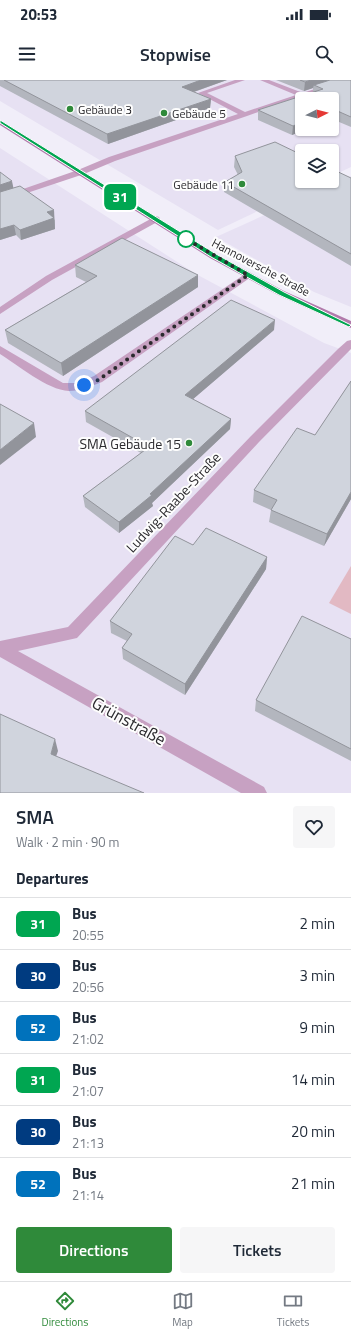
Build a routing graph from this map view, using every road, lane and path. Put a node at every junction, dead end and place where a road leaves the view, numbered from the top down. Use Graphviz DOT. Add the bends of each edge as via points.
graph roads {
  1 [pos="242,80"];
  2 [pos="263,80"];
  3 [pos="347,80"];
  4 [pos="295,92"];
  5 [pos="312,92"];
  6 [pos="295,98"];
  7 [pos="245,115"];
  8 [pos="1,122"];
  9 [pos="81,172"];
  10 [pos="0,200"];
  11 [pos="156,219"];
  12 [pos="248,275"];
  13 [pos="0,311"];
  14 [pos="351,325"];
  15 [pos="351,343"];
  16 [pos="0,349"];
  17 [pos="0,648"];
  18 [pos="258,793"];
  1 -- 7 [label="street" via="201,94"];
  2 -- 4 [label="street"];
  3 -- 5 [label="street"];
  6 -- 7 [label="street"];
  7 -- 9 [label="street" via="112,159"];
  8 -- 9 [label="main road, Hannoversche Straße"];
  9 -- 10 [label="street"];
  9 -- 11 [label="main road, Hannoversche Straße"];
  11 -- 12 [label="main road, Hannoversche Straße"];
  11 -- 13 [label="street" via="49,278"];
  12 -- 14 [label="main road, Hannoversche Straße"];
  12 -- 16 [label="street" via="98,380 84,385 71,388 57,385"];
  15 -- 17 [label="street, Ludwig-Raabe-Straße" via="255,439 72,633"];
  17 -- 18 [label="street, Grünstraße"];
}
